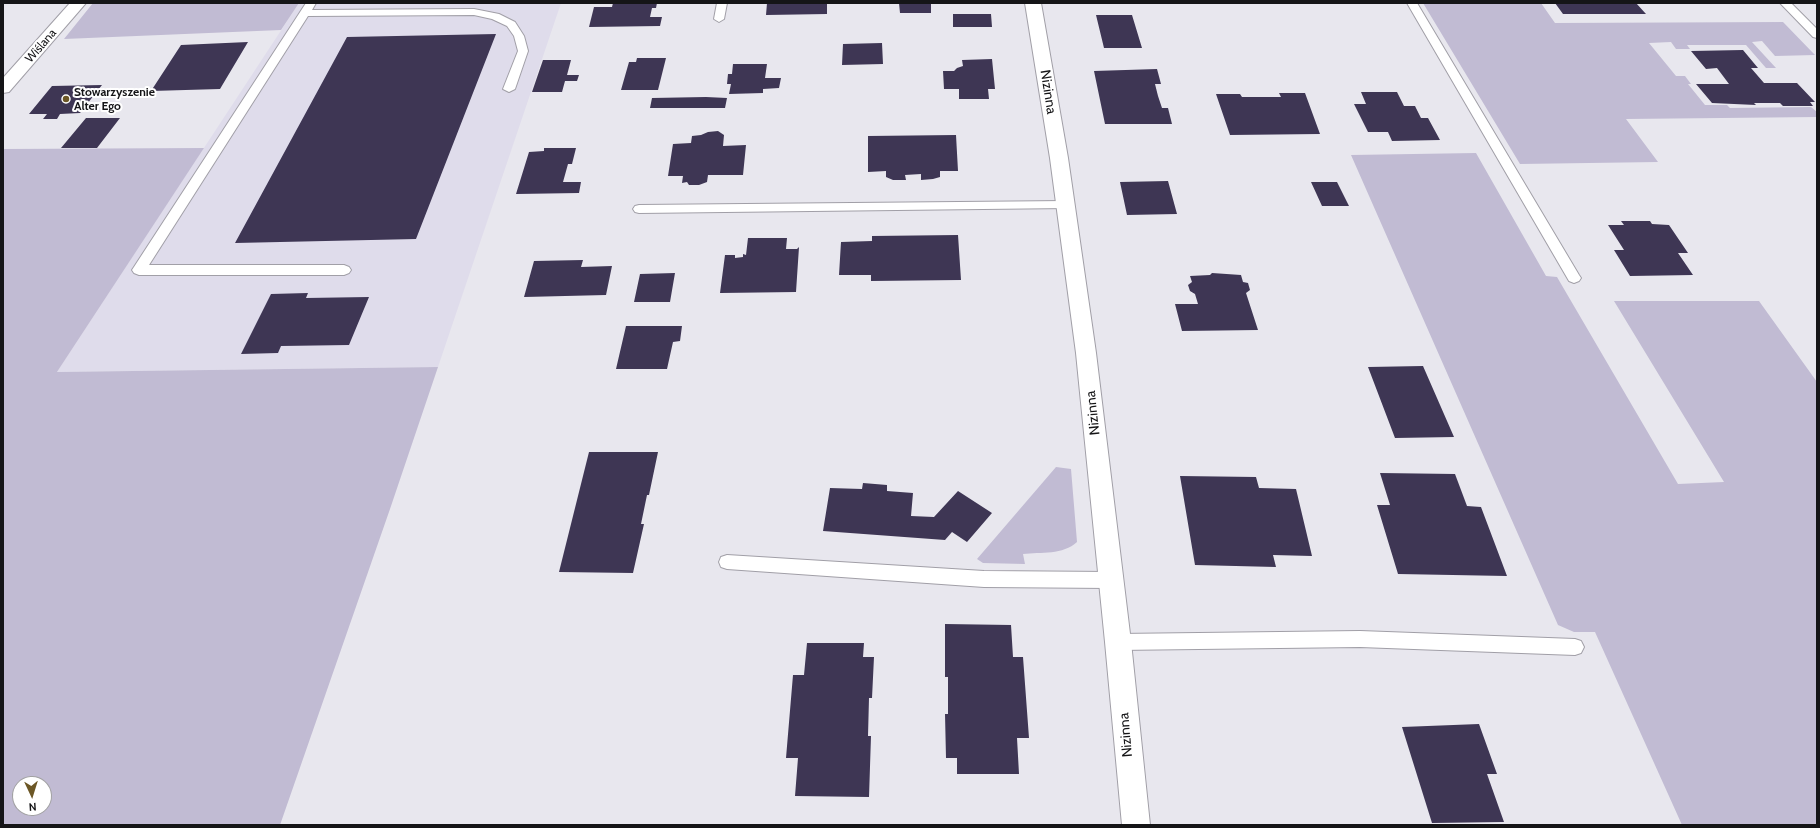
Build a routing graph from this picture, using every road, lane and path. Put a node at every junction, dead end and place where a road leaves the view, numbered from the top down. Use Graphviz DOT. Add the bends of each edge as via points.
graph roads {
  1 [pos="78,3"];
  2 [pos="722,3"];
  3 [pos="1033,3"];
  4 [pos="1412,3"];
  5 [pos="1785,3"];
  6 [pos="308,8"];
  7 [pos="719,19"];
  8 [pos="1817,35"];
  9 [pos="3,88"];
  10 [pos="509,89"];
  11 [pos="1065,205"];
  12 [pos="639,210"];
  13 [pos="344,270"];
  14 [pos="1574,278"];
  15 [pos="726,562"];
  16 [pos="1110,580"];
  17 [pos="1118,642"];
  18 [pos="1575,647"];
  19 [pos="1136,825"];
  1 -- 9 [label="street, Wiślana"];
  2 -- 7 [label="lane"];
  3 -- 11 [label="street, Nizinna"];
  4 -- 14 [label="lane"];
  5 -- 8 [label="lane"];
  6 -- 10 [label="lane" via="474,12 495,16 511,24 519,36 523,51"];
  6 -- 13 [label="lane" via="139,270"];
  11 -- 12 [label="lane"];
  11 -- 16 [label="street, Nizinna" via="1086,353"];
  15 -- 16 [label="lane" via="984,580"];
  16 -- 17 [label="street, Nizinna"];
  17 -- 18 [label="lane" via="1360,639"];
  17 -- 19 [label="street, Nizinna"];
}
